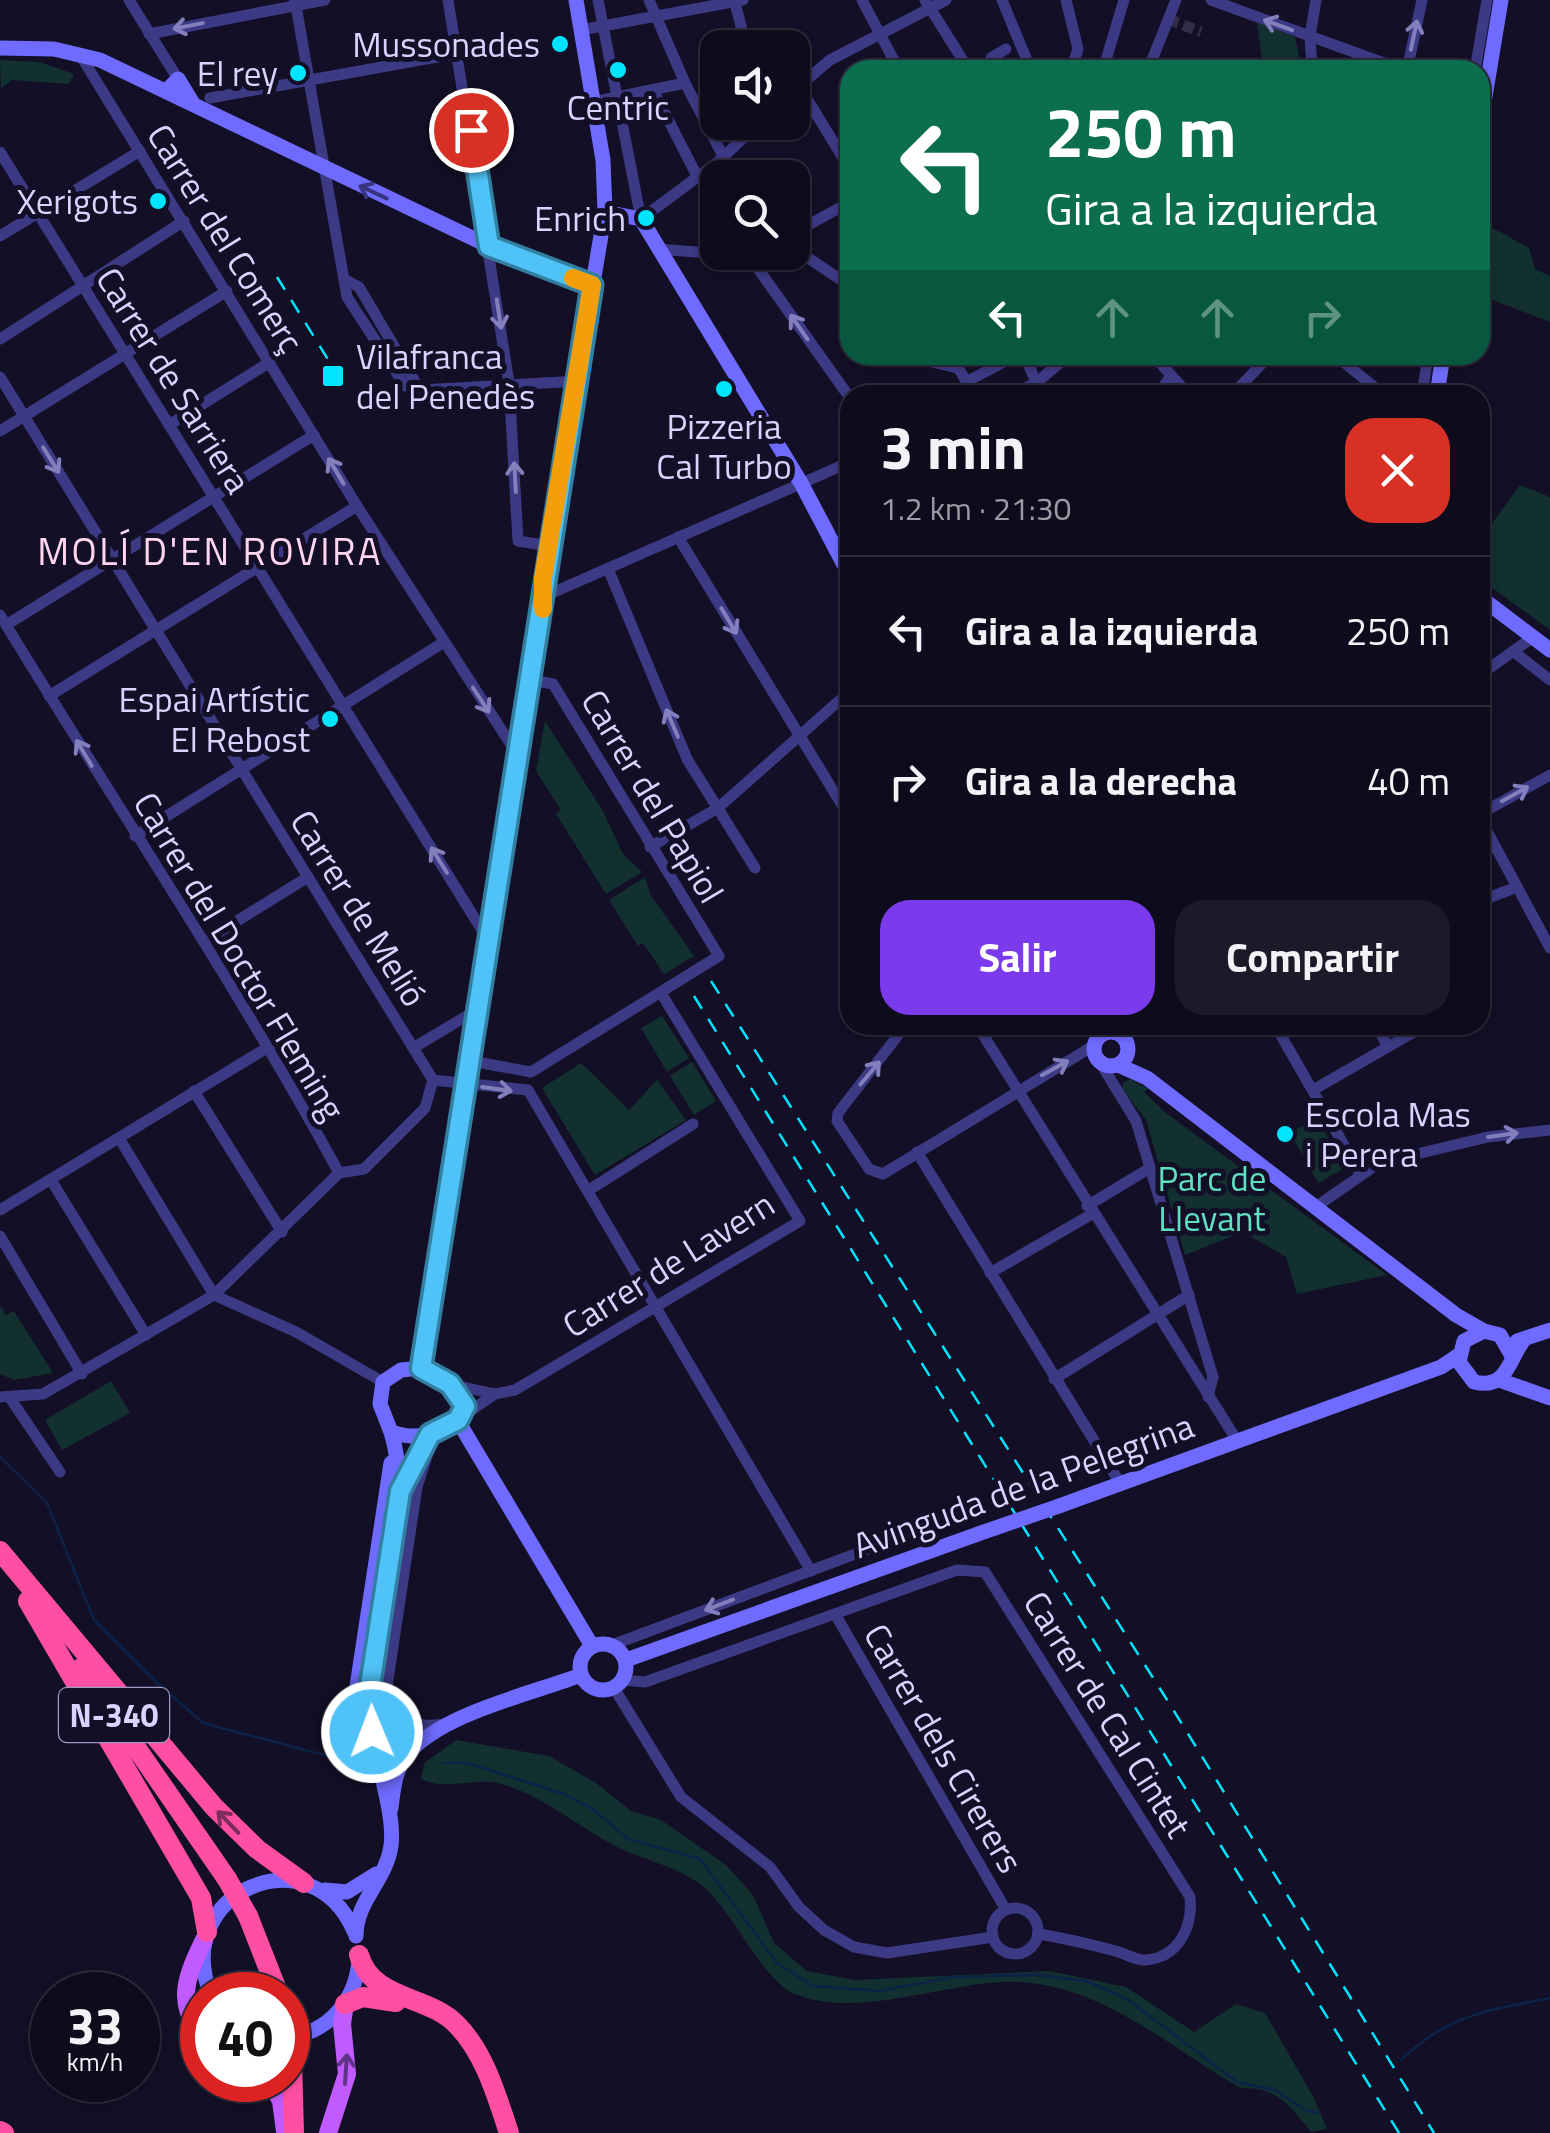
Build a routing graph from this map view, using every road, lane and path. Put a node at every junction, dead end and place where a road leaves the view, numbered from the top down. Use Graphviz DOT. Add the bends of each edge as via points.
graph roads {
  1 [pos="129,0"];
  2 [pos="324,0"];
  3 [pos="448,0"];
  4 [pos="576,0"];
  5 [pos="598,0"];
  6 [pos="649,0"];
  7 [pos="862,0"];
  8 [pos="946,0"];
  9 [pos="1002,0"];
  10 [pos="1066,0"];
  11 [pos="1124,0"];
  12 [pos="1176,0"];
  13 [pos="1211,0"];
  14 [pos="1316,0"];
  15 [pos="1422,0"];
  16 [pos="1487,0"];
  17 [pos="1501,0"];
  18 [pos="739,2"];
  19 [pos="295,3"];
  20 [pos="928,3"];
  21 [pos="655,14"];
  22 [pos="604,24"];
  23 [pos="581,30"];
  24 [pos="742,30"];
  25 [pos="882,33"];
  26 [pos="149,34"];
  27 [pos="1310,36"];
  28 [pos="1014,44"];
  29 [pos="0,48"];
  30 [pos="78,53"];
  31 [pos="458,53"];
  32 [pos="991,58"];
  33 [pos="894,60"];
  34 [pos="965,60"];
  35 [pos="1024,60"];
  36 [pos="1074,60"];
  37 [pos="1106,60"];
  38 [pos="1152,60"];
  39 [pos="1311,60"];
  40 [pos="1377,60"];
  41 [pos="1407,60"];
  42 [pos="1477,60"];
  43 [pos="1490,67"];
  44 [pos="810,77"];
  45 [pos="309,78"];
  46 [pos="685,83"];
  47 [pos="172,85"];
  48 [pos="653,90"];
  49 [pos="618,97"];
  50 [pos="593,102"];
  51 [pos="201,104"];
  52 [pos="810,110"];
  53 [pos="740,140"];
  54 [pos="140,151"];
  55 [pos="0,152"];
  56 [pos="840,154"];
  57 [pos="721,158"];
  58 [pos="324,168"];
  59 [pos="697,176"];
  60 [pos="840,208"];
  61 [pos="605,212"];
  62 [pos="38,213"];
  63 [pos="641,219"];
  64 [pos="184,221"];
  65 [pos="810,224"];
  66 [pos="0,236"];
  67 [pos="489,246"];
  68 [pos="657,248"];
  69 [pos="700,251"];
  70 [pos="810,259"];
  71 [pos="766,270"];
  72 [pos="840,279"];
  73 [pos="592,285"];
  74 [pos="83,286"];
  75 [pos="227,291"];
  76 [pos="0,340"];
  77 [pos="128,353"];
  78 [pos="270,362"];
  79 [pos="948,365"];
  80 [pos="956,365"];
  81 [pos="1001,365"];
  82 [pos="1059,365"];
  83 [pos="1162,365"];
  84 [pos="1260,365"];
  85 [pos="1347,365"];
  86 [pos="957,368"];
  87 [pos="1172,376"];
  88 [pos="0,377"];
  89 [pos="579,381"];
  90 [pos="510,382"];
  91 [pos="966,382"];
  92 [pos="841,385"];
  93 [pos="968,385"];
  94 [pos="1042,385"];
  95 [pos="1165,385"];
  96 [pos="1180,385"];
  97 [pos="1242,385"];
  98 [pos="1372,385"];
  99 [pos="24,416"];
  100 [pos="169,425"];
  101 [pos="0,431"];
  102 [pos="314,434"];
  103 [pos="840,466"];
  104 [pos="800,483"];
  105 [pos="212,495"];
  106 [pos="357,506"];
  107 [pos="678,538"];
  108 [pos="549,546"];
  109 [pos="840,557"];
  110 [pos="112,558"];
  111 [pos="257,567"];
  112 [pos="608,570"];
  113 [pos="545,596"];
  114 [pos="1490,608"];
  115 [pos="3,620"];
  116 [pos="155,629"];
  117 [pos="444,642"];
  118 [pos="1522,645"];
  119 [pos="1550,650"];
  120 [pos="1490,668"];
  121 [pos="531,680"];
  122 [pos="1550,680"];
  123 [pos="49,696"];
  124 [pos="840,700"];
  125 [pos="343,705"];
  126 [pos="799,736"];
  127 [pos="520,756"];
  128 [pos="242,770"];
  129 [pos="1550,776"];
  130 [pos="840,802"];
  131 [pos="718,808"];
  132 [pos="1490,810"];
  133 [pos="1490,835"];
  134 [pos="134,836"];
  135 [pos="650,846"];
  136 [pos="755,868"];
  137 [pos="308,877"];
  138 [pos="1517,887"];
  139 [pos="1490,897"];
  140 [pos="1545,924"];
  141 [pos="206,941"];
  142 [pos="490,943"];
  143 [pos="1550,948"];
  144 [pos="662,993"];
  145 [pos="480,1008"];
  146 [pos="898,1035"];
  147 [pos="984,1035"];
  148 [pos="1104,1035"];
  149 [pos="1111,1035"];
  150 [pos="1115,1035"];
  151 [pos="1281,1035"];
  152 [pos="1381,1035"];
  153 [pos="1409,1035"];
  154 [pos="270,1046"];
  155 [pos="1388,1047"];
  156 [pos="413,1048"];
  157 [pos="471,1061"];
  158 [pos="1115,1063"];
  159 [pos="531,1072"];
  160 [pos="433,1080"];
  161 [pos="466,1084"];
  162 [pos="528,1090"];
  163 [pos="1017,1090"];
  164 [pos="1313,1090"];
  165 [pos="194,1091"];
  166 [pos="694,1124"];
  167 [pos="1550,1130"];
  168 [pos="119,1138"];
  169 [pos="917,1152"];
  170 [pos="1150,1168"];
  171 [pos="339,1174"];
  172 [pos="1361,1176"];
  173 [pos="51,1180"];
  174 [pos="590,1190"];
  175 [pos="1317,1206"];
  176 [pos="0,1210"];
  177 [pos="1089,1210"];
  178 [pos="282,1232"];
  179 [pos="0,1236"];
  180 [pos="990,1273"];
  181 [pos="214,1295"];
  182 [pos="1189,1295"];
  183 [pos="656,1306"];
  184 [pos="1158,1315"];
  185 [pos="1550,1330"];
  186 [pos="1477,1333"];
  187 [pos="146,1336"];
  188 [pos="1507,1361"];
  189 [pos="1460,1362"];
  190 [pos="421,1368"];
  191 [pos="82,1374"];
  192 [pos="1054,1379"];
  193 [pos="384,1382"];
  194 [pos="450,1384"];
  195 [pos="1550,1388"];
  196 [pos="495,1394"];
  197 [pos="5,1397"];
  198 [pos="1208,1397"];
  199 [pos="1550,1398"];
  200 [pos="460,1418"];
  201 [pos="433,1434"];
  202 [pos="392,1435"];
  203 [pos="1236,1439"];
  204 [pos="60,1472"];
  205 [pos="1120,1483"];
  206 [pos="400,1491"];
  207 [pos="978,1508"];
  208 [pos="0,1551"];
  209 [pos="972,1568"];
  210 [pos="811,1571"];
  211 [pos="835,1614"];
  212 [pos="612,1645"];
  213 [pos="592,1646"];
  214 [pos="626,1660"];
  215 [pos="581,1675"];
  216 [pos="618,1684"];
  217 [pos="450,1724"];
  218 [pos="376,1761"];
  219 [pos="388,1822"];
  220 [pos="385,1864"];
  221 [pos="308,1885"];
  222 [pos="1006,1910"];
  223 [pos="1038,1934"];
  224 [pos="206,1936"];
  225 [pos="993,1936"];
  226 [pos="358,1946"];
  227 [pos="189,1972"];
  228 [pos="204,1972"];
  229 [pos="270,1972"];
  230 [pos="345,2004"];
  231 [pos="310,2031"];
  232 [pos="281,2102"];
  233 [pos="293,2102"];
  234 [pos="286,2133"];
  235 [pos="294,2133"];
  236 [pos="328,2133"];
  237 [pos="496,2133"];
  238 [pos="508,2133"];
  1 -- 26 [label="street"];
  2 -- 19 [label="street"];
  3 -- 31 [label="street"];
  4 -- 23 [label="street"];
  5 -- 22 [label="street"];
  6 -- 21 [label="street"];
  7 -- 25 [label="street"];
  8 -- 20 [label="street"];
  9 -- 28 [label="street"];
  10 -- 36 [label="street" via="1078,49"];
  11 -- 37 [label="street"];
  12 -- 38 [label="street"];
  27 -- 13 [label="street, one-way"];
  14 -- 27 [label="street"];
  41 -- 15 [label="street, one-way"];
  16 -- 42 [label="street"];
  17 -- 43 [label="street"];
  18 -- 21 [label="street"];
  18 -- 24 [label="street"];
  19 -- 26 [label="street, one-way"];
  19 -- 45 [label="street"];
  20 -- 25 [label="street"];
  20 -- 34 [label="street"];
  21 -- 22 [label="street"];
  21 -- 46 [label="street"];
  22 -- 23 [label="street"];
  22 -- 49 [label="street"];
  23 -- 50 [label="street"];
  25 -- 33 [label="street"];
  25 -- 44 [label="street"];
  26 -- 47 [label="street"];
  27 -- 39 [label="street"];
  27 -- 40 [label="street"];
  28 -- 32 [label="street"];
  28 -- 35 [label="street"];
  29 -- 30 [label="street"];
  30 -- 47 [label="street"];
  30 -- 54 [label="street, Carrer del Comerç"];
  31 -- 45 [label="street"];
  31 -- 67 [label="street"];
  45 -- 51 [label="street"];
  45 -- 58 [label="street"];
  46 -- 48 [label="street"];
  46 -- 57 [label="street"];
  47 -- 51 [label="street"];
  48 -- 49 [label="street"];
  48 -- 59 [label="street"];
  49 -- 50 [label="street"];
  49 -- 63 [label="street"];
  50 -- 61 [label="street"];
  51 -- 58 [label="street"];
  52 -- 56 [label="street"];
  53 -- 57 [label="street"];
  54 -- 62 [label="street"];
  54 -- 64 [label="street, Carrer del Comerç"];
  55 -- 62 [label="street, Carrer de Sarriera"];
  57 -- 59 [label="street"];
  67 -- 58 [label="street, one-way"];
  58 -- 90 [label="street" via="346,280 359,287 420,390"];
  59 -- 63 [label="street"];
  60 -- 65 [label="street"];
  61 -- 63 [label="street"];
  61 -- 73 [label="street"];
  62 -- 66 [label="street"];
  62 -- 74 [label="street, Carrer de Sarriera"];
  63 -- 68 [label="street"];
  64 -- 74 [label="street"];
  64 -- 75 [label="street, Carrer del Comerç"];
  67 -- 73 [label="street"];
  67 -- 90 [label="street, one-way"];
  68 -- 69 [label="street"];
  68 -- 104 [label="street"];
  70 -- 72 [label="street"];
  92 -- 71 [label="street, one-way"];
  73 -- 89 [label="street"];
  74 -- 76 [label="street"];
  74 -- 77 [label="street, Carrer de Sarriera"];
  75 -- 77 [label="street"];
  75 -- 78 [label="street, Carrer del Comerç"];
  77 -- 99 [label="street"];
  77 -- 100 [label="street, Carrer de Sarriera"];
  78 -- 100 [label="street"];
  78 -- 102 [label="street, Carrer del Comerç"];
  79 -- 86 [label="street"];
  80 -- 86 [label="street"];
  81 -- 91 [label="street"];
  82 -- 94 [label="street"];
  83 -- 87 [label="street"];
  84 -- 97 [label="street"];
  85 -- 98 [label="street"];
  86 -- 91 [label="street"];
  87 -- 95 [label="street"];
  87 -- 96 [label="street"];
  88 -- 99 [label="street, Carrer de Melió"];
  89 -- 90 [label="street"];
  89 -- 108 [label="street"];
  108 -- 90 [label="street, one-way" via="518,541"];
  91 -- 93 [label="street"];
  99 -- 101 [label="street"];
  99 -- 110 [label="street, Carrer de Melió, one-way"];
  100 -- 105 [label="street, Carrer de Sarriera"];
  102 -- 105 [label="street"];
  106 -- 102 [label="street, Carrer del Comerç, one-way"];
  103 -- 104 [label="street"];
  104 -- 107 [label="street"];
  104 -- 109 [label="street"];
  105 -- 110 [label="street"];
  105 -- 111 [label="street, Carrer de Sarriera"];
  106 -- 111 [label="street"];
  106 -- 117 [label="street, Carrer del Comerç"];
  107 -- 112 [label="street"];
  107 -- 126 [label="street, one-way"];
  108 -- 113 [label="street"];
  110 -- 115 [label="street"];
  110 -- 116 [label="street, Carrer de Melió"];
  111 -- 116 [label="street"];
  111 -- 125 [label="street, Carrer de Sarriera"];
  112 -- 113 [label="street"];
  131 -- 112 [label="street, one-way" via="687,759"];
  113 -- 121 [label="street"];
  114 -- 118 [label="street"];
  115 -- 123 [label="street, Carrer del Doctor Fleming"];
  116 -- 123 [label="street"];
  116 -- 128 [label="street, Carrer de Melió"];
  117 -- 125 [label="street"];
  117 -- 127 [label="street, Carrer del Comerç, one-way"];
  118 -- 119 [label="street"];
  118 -- 120 [label="street"];
  118 -- 122 [label="street"];
  121 -- 127 [label="street"];
  121 -- 135 [label="street, Carrer del Papiol" via="553,684"];
  134 -- 123 [label="street, Carrer del Doctor Fleming, one-way"];
  124 -- 126 [label="street"];
  125 -- 128 [label="street"];
  142 -- 125 [label="street, Carrer de Sarriera, one-way"];
  126 -- 130 [label="street"];
  126 -- 131 [label="street"];
  127 -- 142 [label="street"];
  128 -- 134 [label="street"];
  128 -- 137 [label="street, Carrer de Melió"];
  132 -- 129 [label="street, one-way"];
  131 -- 135 [label="street"];
  131 -- 136 [label="street"];
  133 -- 138 [label="street"];
  134 -- 141 [label="street, Carrer del Doctor Fleming"];
  135 -- 144 [label="street, Carrer del Papiol" via="719,956"];
  137 -- 141 [label="street"];
  137 -- 156 [label="street, Carrer de Melió"];
  138 -- 139 [label="street"];
  138 -- 140 [label="street"];
  140 -- 143 [label="street"];
  141 -- 154 [label="street, Carrer del Doctor Fleming"];
  142 -- 145 [label="street"];
  144 -- 159 [label="street"];
  144 -- 183 [label="street, Carrer de Lavern" via="800,1221"];
  145 -- 156 [label="street"];
  145 -- 157 [label="street"];
  169 -- 146 [label="street, one-way" via="883,1174 869,1169 837,1121"];
  147 -- 163 [label="street"];
  163 -- 148 [label="street, one-way"];
  149 -- 158 [label="street"];
  150 -- 158 [label="street" via="1127,1044"];
  151 -- 164 [label="street"];
  152 -- 155 [label="street"];
  153 -- 155 [label="street"];
  154 -- 165 [label="street"];
  154 -- 171 [label="street, Carrer del Doctor Fleming"];
  155 -- 164 [label="street"];
  156 -- 160 [label="street, Carrer de Melió"];
  157 -- 159 [label="street"];
  157 -- 161 [label="street"];
  158 -- 170 [label="street" via="1114,1086 1136,1121"];
  158 -- 175 [label="street" via="1147,1078"];
  159 -- 162 [label="street"];
  160 -- 161 [label="street"];
  160 -- 171 [label="street" via="425,1108 364,1169"];
  161 -- 162 [label="street, one-way"];
  161 -- 190 [label="street"];
  162 -- 174 [label="street"];
  163 -- 169 [label="street"];
  163 -- 177 [label="street"];
  164 -- 172 [label="street"];
  165 -- 168 [label="street"];
  165 -- 178 [label="street"];
  166 -- 174 [label="street"];
  172 -- 167 [label="street, one-way" via="1379,1163 1488,1136"];
  168 -- 173 [label="street"];
  168 -- 181 [label="street"];
  169 -- 180 [label="street"];
  170 -- 177 [label="street"];
  170 -- 182 [label="street"];
  171 -- 178 [label="street"];
  172 -- 175 [label="street"];
  173 -- 176 [label="street"];
  173 -- 187 [label="street"];
  174 -- 183 [label="street"];
  175 -- 186 [label="street"];
  177 -- 180 [label="street"];
  177 -- 184 [label="street"];
  178 -- 181 [label="street"];
  179 -- 191 [label="street"];
  180 -- 192 [label="street"];
  181 -- 187 [label="street"];
  181 -- 193 [label="street"];
  182 -- 184 [label="street"];
  182 -- 198 [label="street" via="1214,1377"];
  183 -- 196 [label="street, Carrer de Lavern" via="515,1390"];
  183 -- 210 [label="street"];
  184 -- 192 [label="street"];
  184 -- 198 [label="street"];
  185 -- 188 [label="street" via="1524,1342"];
  186 -- 188 [label="street"];
  186 -- 189 [label="street, Avinguda de la Pelegrina"];
  187 -- 191 [label="street"];
  188 -- 189 [label="street" via="1474,1382"];
  188 -- 195 [label="street"];
  188 -- 199 [label="street"];
  189 -- 203 [label="street, Avinguda de la Pelegrina"];
  190 -- 193 [label="street" via="401,1370"];
  190 -- 194 [label="street"];
  191 -- 197 [label="street" via="44,1394"];
  192 -- 205 [label="street"];
  193 -- 202 [label="street" via="380,1404"];
  194 -- 196 [label="street"];
  194 -- 200 [label="street" via="462,1397"];
  196 -- 200 [label="street, Carrer de Lavern"];
  197 -- 204 [label="street"];
  198 -- 203 [label="street"];
  200 -- 201 [label="street"];
  200 -- 213 [label="street"];
  201 -- 202 [label="street"];
  201 -- 206 [label="street"];
  201 -- 217 [label="street" via="417,1488 386,1693 409,1723"];
  202 -- 206 [label="street"];
  202 -- 218 [label="street" via="356,1694 360,1736"];
  203 -- 205 [label="street, Avinguda de la Pelegrina"];
  205 -- 214 [label="street, Avinguda de la Pelegrina, bridge"];
  206 -- 218 [label="street" via="370,1686"];
  207 -- 210 [label="street, Avinguda de la Pelegrina"];
  221 -- 208 [label="highway, one-way" via="257,1850 214,1807"];
  208 -- 224 [label="highway" via="201,1898"];
  208 -- 229 [label="highway, N-340, bridge" via="227,1879"];
  209 -- 211 [label="street, Avinguda de la Pelegrina"];
  209 -- 223 [label="street, Carrer de Cal Cintet" via="992,1580 1190,1897 1185,1935 1167,1953 1142,1961"];
  210 -- 212 [label="street, Avinguda de la Pelegrina, one-way"];
  211 -- 216 [label="street, Avinguda de la Pelegrina" via="645,1682"];
  211 -- 222 [label="street, Carrer dels Cirerers"];
  212 -- 213 [label="street"];
  212 -- 214 [label="street"];
  213 -- 215 [label="street" via="580,1662"];
  214 -- 216 [label="street"];
  215 -- 216 [label="street" via="594,1688"];
  215 -- 217 [label="street"];
  216 -- 225 [label="street" via="681,1796 770,1867 824,1930 854,1947 888,1953"];
  217 -- 219 [label="street" via="403,1759"];
  218 -- 219 [label="street"];
  219 -- 220 [label="street" via="392,1840"];
  220 -- 221 [label="street" via="347,1892"];
  220 -- 226 [label="street" via="358,1912"];
  221 -- 224 [label="street" via="280,1880 252,1886 227,1902"];
  221 -- 226 [label="street" via="337,1904"];
  222 -- 223 [label="street" via="1032,1914"];
  222 -- 225 [label="street"];
  223 -- 225 [label="street" via="1018,1954 1002,1950"];
  224 -- 227 [label="main road"];
  224 -- 228 [label="street"];
  226 -- 230 [label="street" via="356,1982"];
  226 -- 238 [label="highway" via="365,1972 378,1985 458,2025 479,2056"];
  230 -- 231 [label="street"];
  236 -- 230 [label="main road, one-way" via="348,2074"];
  230 -- 237 [label="highway" via="363,1996 392,2001 446,2032 470,2060"];
  232 -- 234 [label="main road"];
  233 -- 235 [label="highway, bridge"];
}
